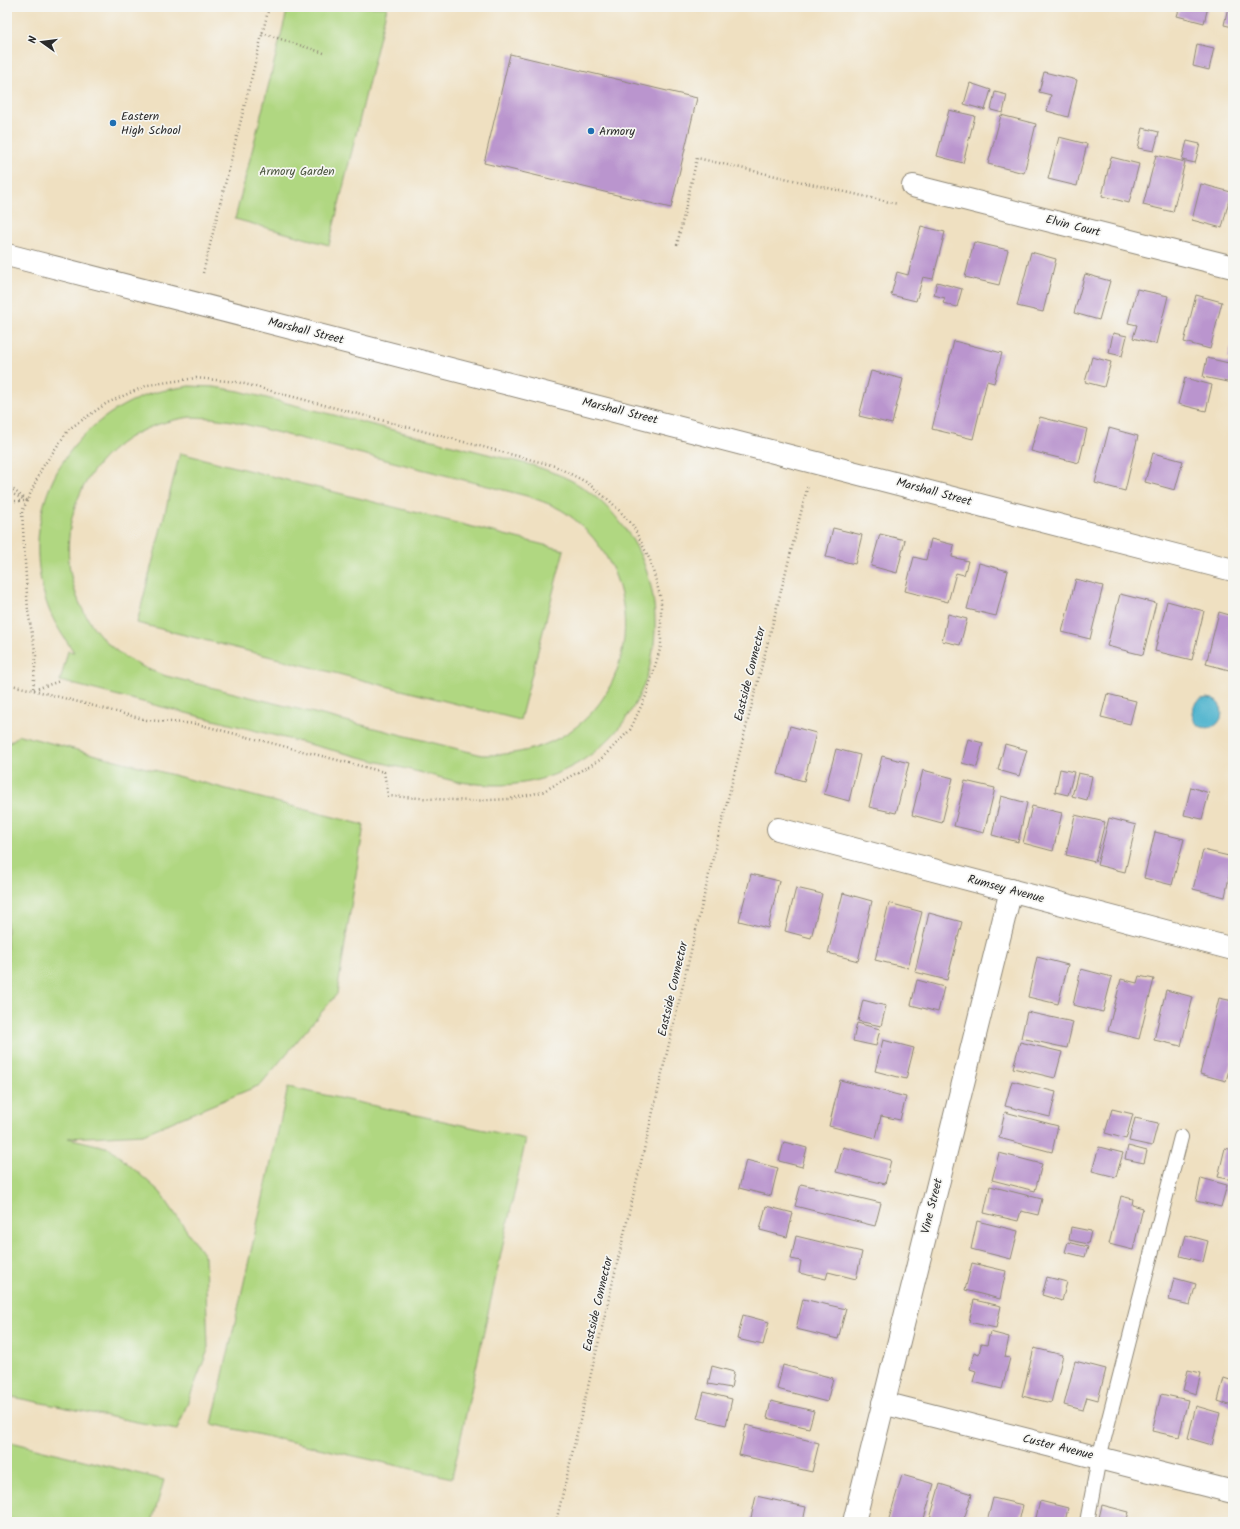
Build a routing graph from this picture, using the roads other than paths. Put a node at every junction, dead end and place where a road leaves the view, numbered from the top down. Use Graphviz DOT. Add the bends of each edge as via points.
graph roads {
  1 [pos="914,186"];
  2 [pos="7,255"];
  3 [pos="1233,267"];
  4 [pos="1233,570"];
  5 [pos="778,829"];
  6 [pos="1011,890"];
  7 [pos="1233,949"];
  8 [pos="1181,1137"];
  9 [pos="883,1402"];
  10 [pos="1099,1458"];
  11 [pos="1233,1492"];
  12 [pos="854,1522"];
  13 [pos="1087,1522"];
  1 -- 3 [label="street, Elvin Court"];
  2 -- 4 [label="street, Marshall Street"];
  5 -- 6 [label="street, Rumsey Avenue"];
  6 -- 7 [label="street, Rumsey Avenue"];
  6 -- 9 [label="street, Vine Street"];
  8 -- 10 [label="lane"];
  9 -- 10 [label="street, Custer Avenue"];
  9 -- 12 [label="street, Vine Street"];
  10 -- 11 [label="street, Custer Avenue"];
  10 -- 13 [label="lane"];
}
